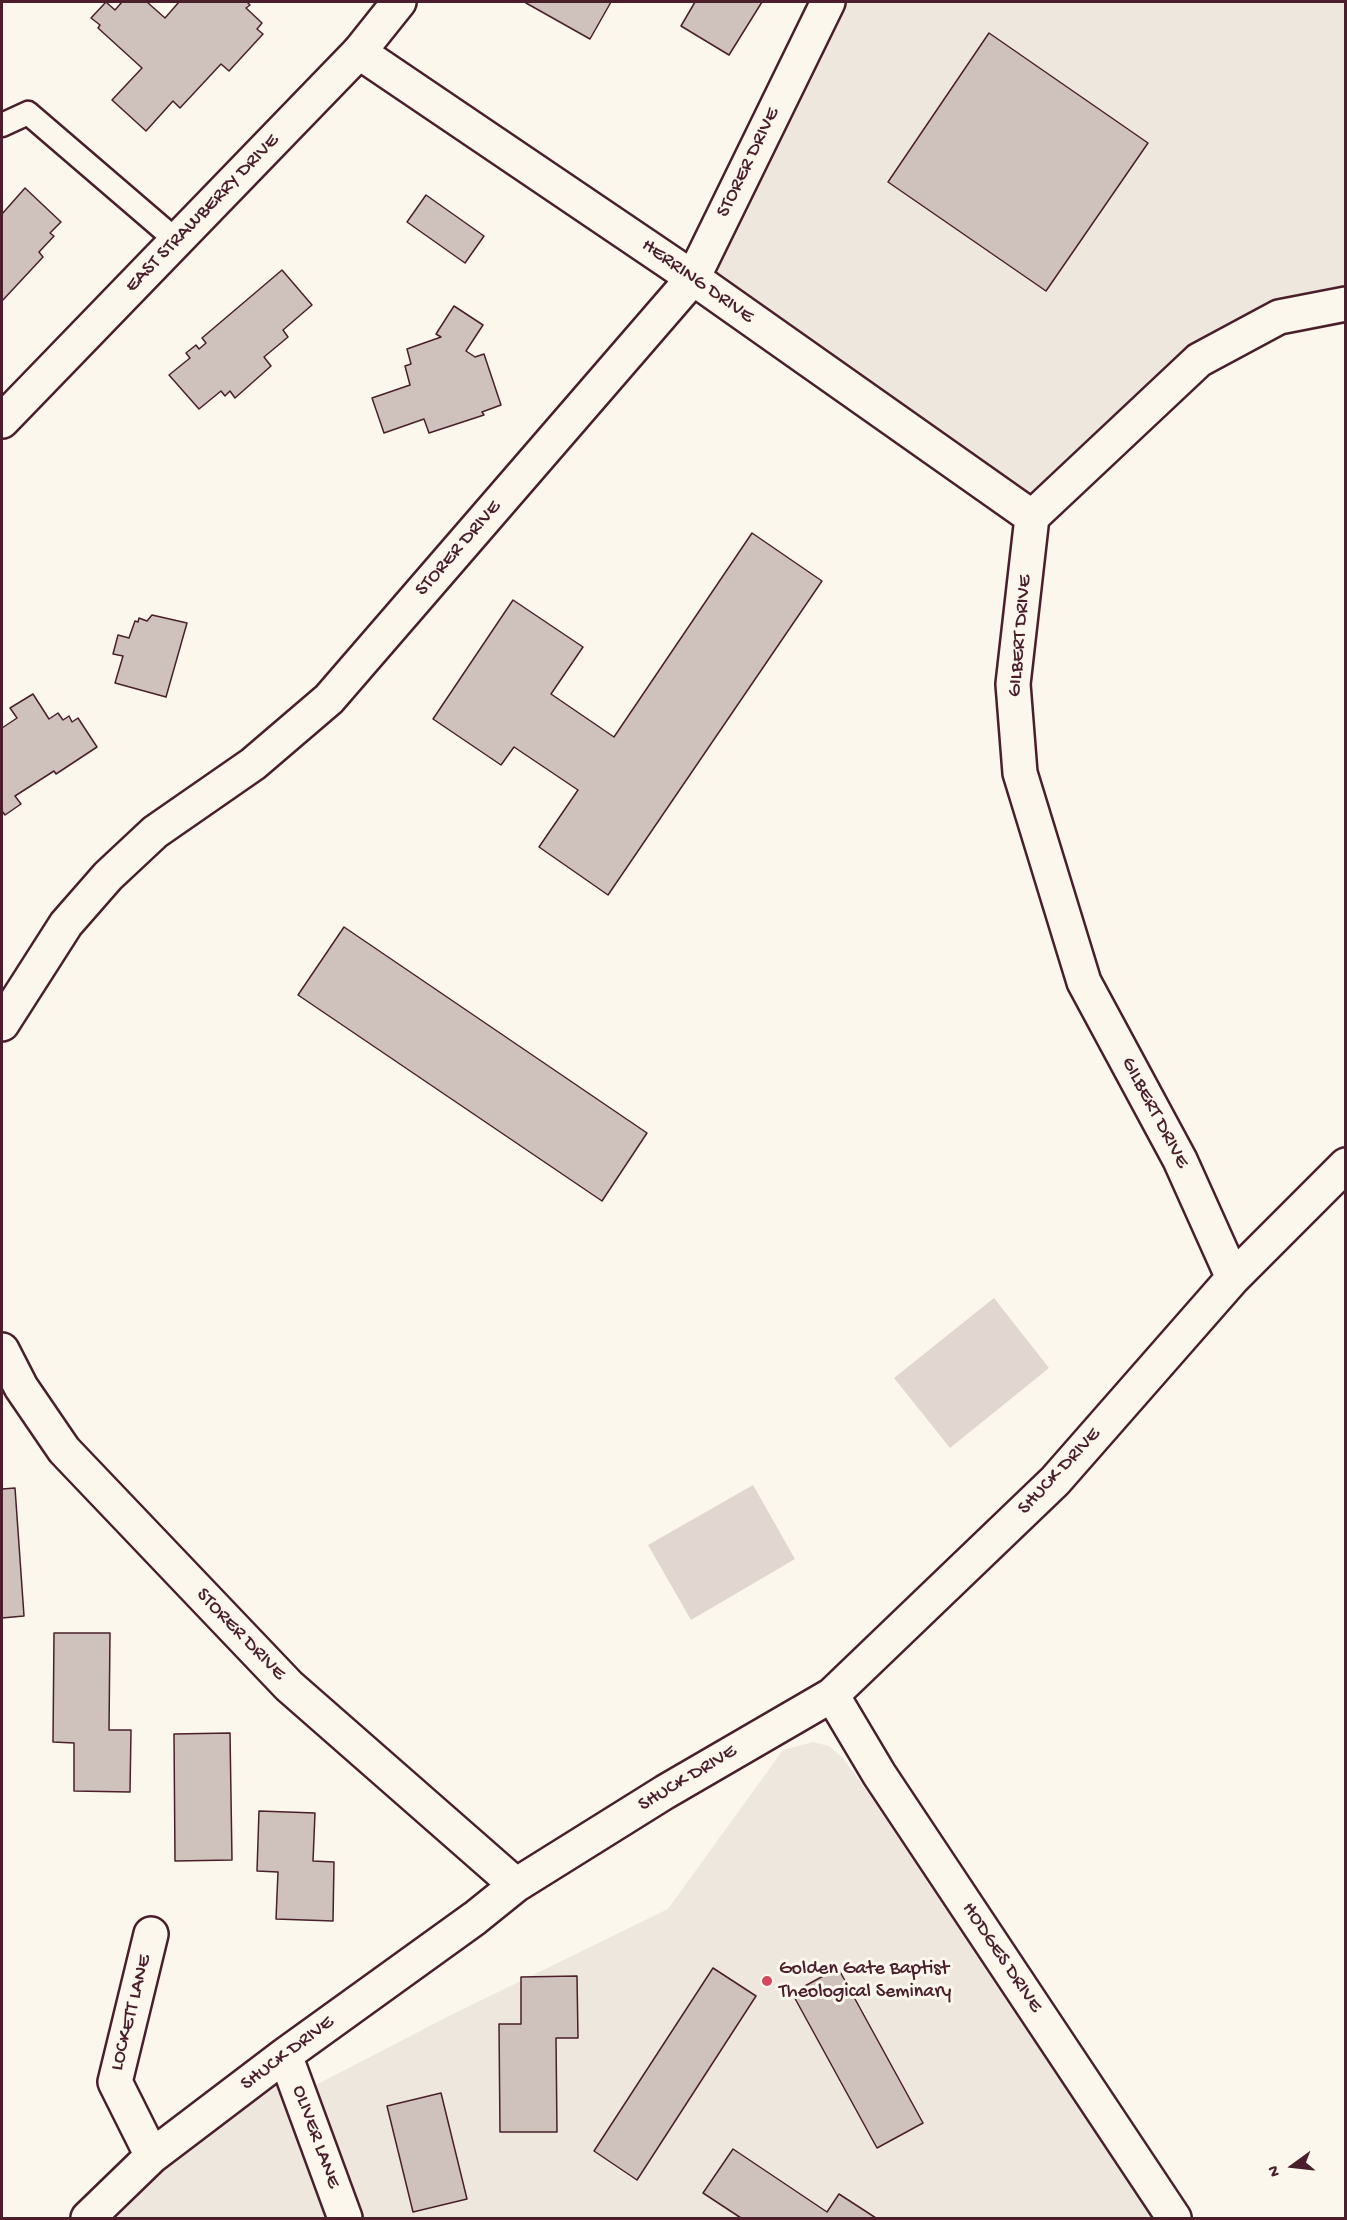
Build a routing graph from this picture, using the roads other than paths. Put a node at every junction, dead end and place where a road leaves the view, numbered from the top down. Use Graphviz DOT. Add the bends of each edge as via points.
graph roads {
  1 [pos="399,2"];
  2 [pos="828,2"];
  3 [pos="359,52"];
  4 [pos="2,125"];
  5 [pos="177,241"];
  6 [pos="693,278"];
  7 [pos="1346,304"];
  8 [pos="2,421"];
  9 [pos="1032,517"];
  10 [pos="2,1024"];
  11 [pos="1346,1165"];
  12 [pos="1233,1278"];
  13 [pos="2,1350"];
  14 [pos="832,1695"];
  15 [pos="516,1885"];
  16 [pos="151,1934"];
  17 [pos="285,2055"];
  18 [pos="152,2156"];
  19 [pos="93,2216"];
  20 [pos="345,2218"];
  21 [pos="1174,2218"];
  1 -- 3 [label="street, EAST STRAWBERRY DRIVE"];
  2 -- 6 [label="street, STORER DRIVE"];
  3 -- 5 [label="street, EAST STRAWBERRY DRIVE"];
  3 -- 6 [label="street, HERRING DRIVE"];
  4 -- 5 [label="lane" via="28,113"];
  5 -- 8 [label="street, EAST STRAWBERRY DRIVE"];
  6 -- 9 [label="street, HERRING DRIVE"];
  6 -- 10 [label="street, STORER DRIVE" via="329,699 253,764 155,832 108,876 66,924"];
  7 -- 9 [label="street" via="1279,317 1199,360"];
  9 -- 12 [label="street, GILBERT DRIVE" via="1013,684 1020,773 1084,982 1180,1160"];
  11 -- 12 [label="street, SHUCK DRIVE"];
  12 -- 14 [label="street, SHUCK DRIVE" via="1055,1481"];
  13 -- 15 [label="street, STORER DRIVE" via="21,1387 64,1450 289,1686"];
  14 -- 15 [label="street, SHUCK DRIVE"];
  14 -- 21 [label="street, HODGES DRIVE" via="879,1773"];
  15 -- 17 [label="street, SHUCK DRIVE"];
  16 -- 18 [label="street, LOCKETT LANE" via="115,2082"];
  17 -- 18 [label="street, SHUCK DRIVE"];
  17 -- 20 [label="street, OLIVER LANE"];
  18 -- 19 [label="street, SHUCK DRIVE"];
}
